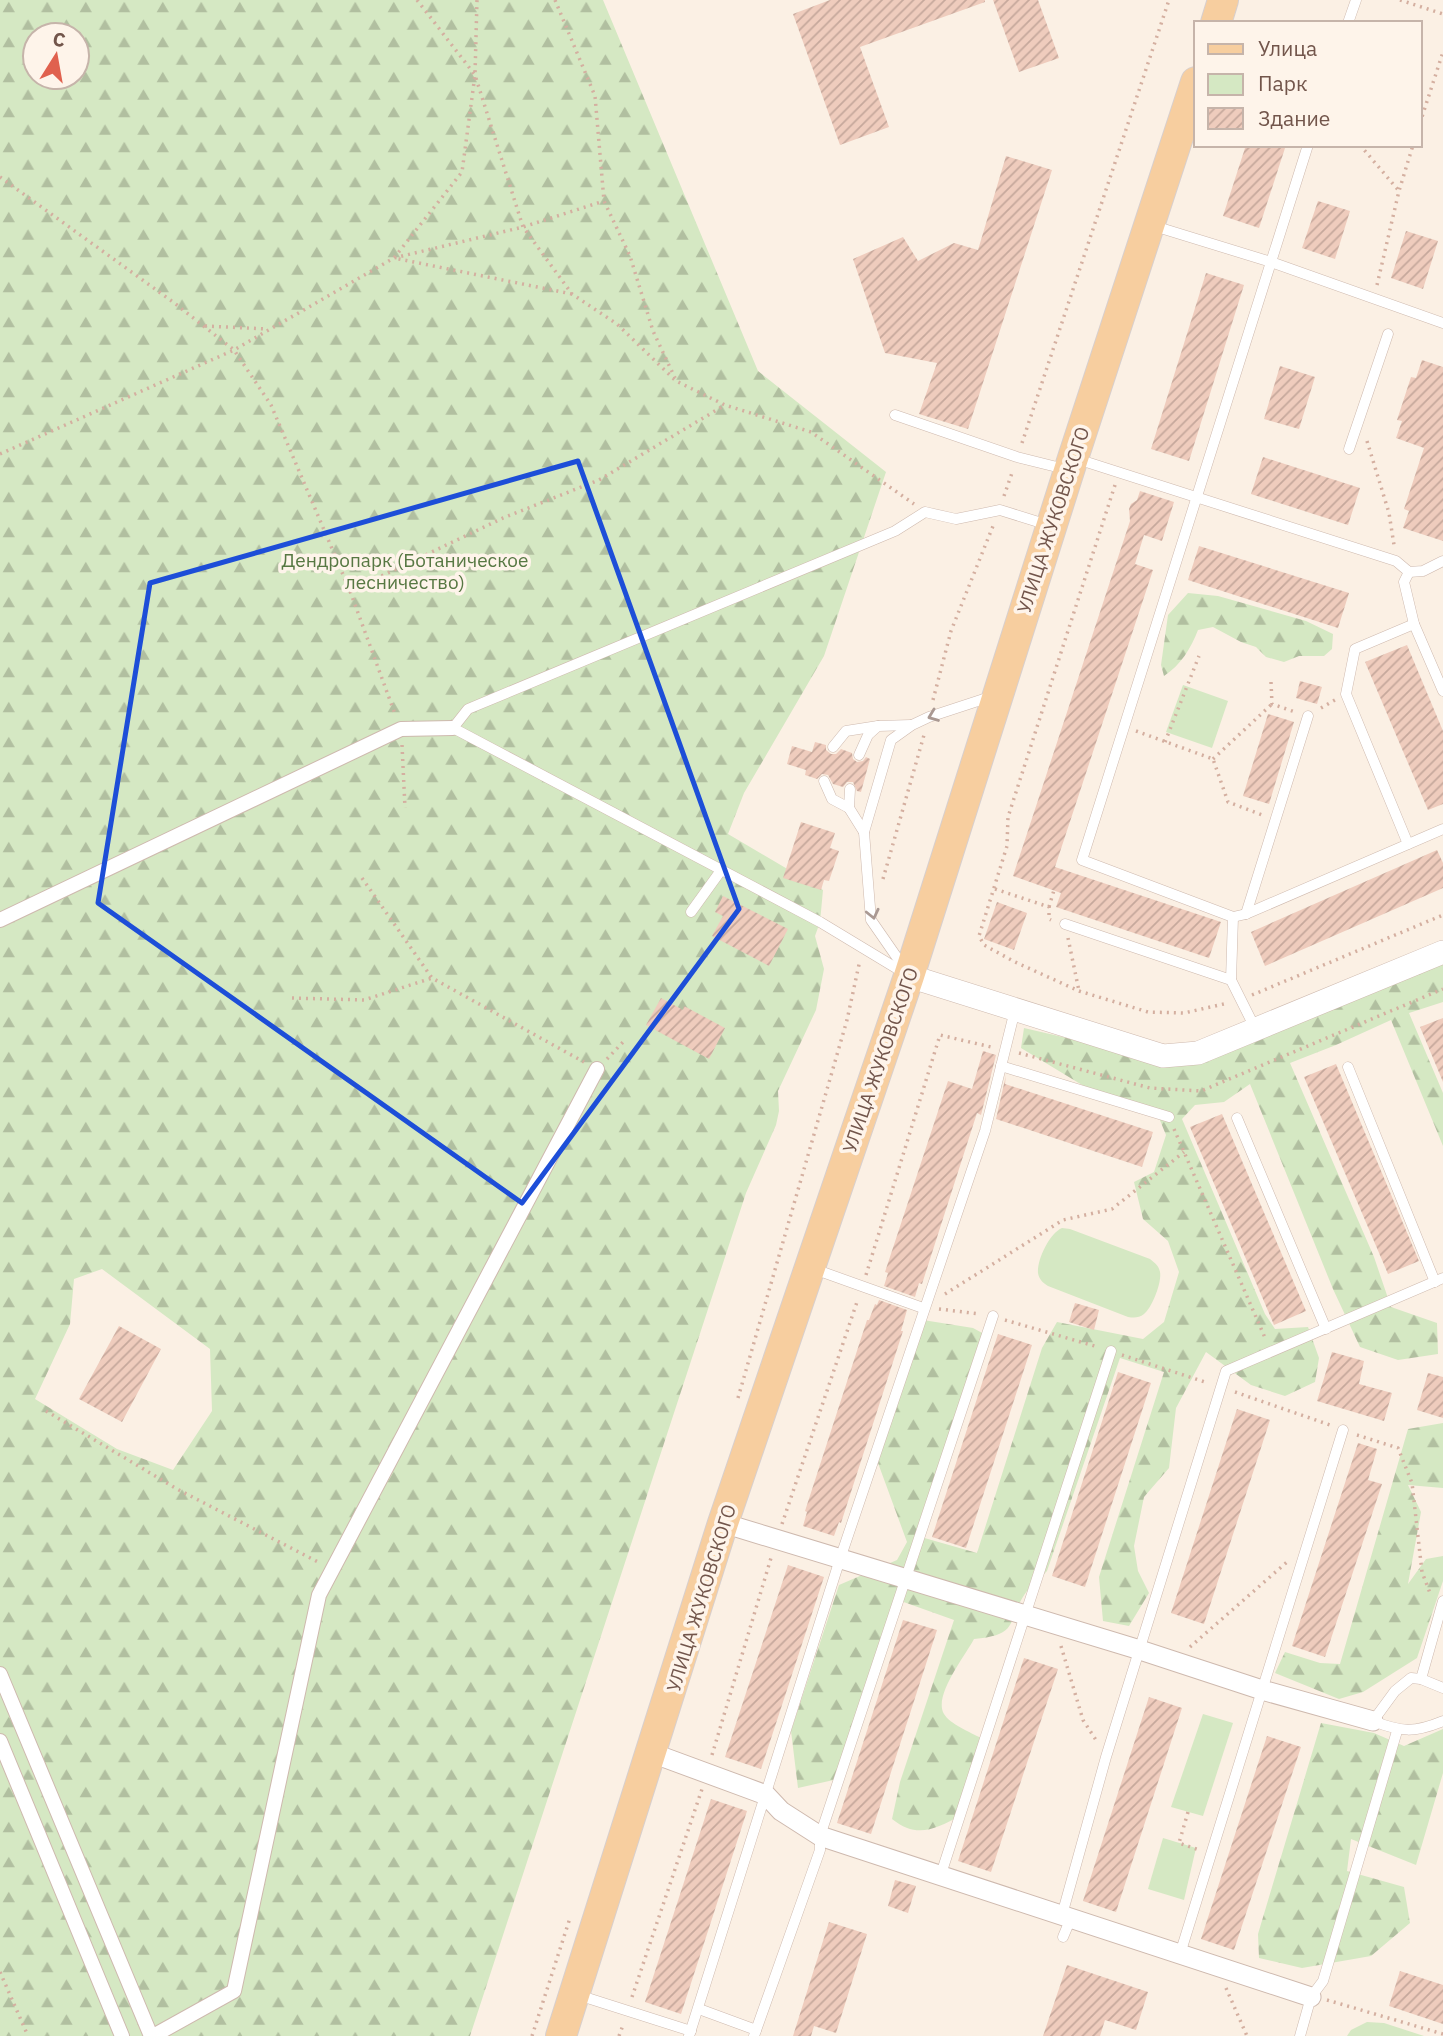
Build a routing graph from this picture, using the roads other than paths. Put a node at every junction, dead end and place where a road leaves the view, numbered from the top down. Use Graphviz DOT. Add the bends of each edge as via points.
graph roads {
  1 [pos="1223,0"];
  2 [pos="1356,0"];
  3 [pos="1217,21"];
  4 [pos="1349,21"];
  5 [pos="1194,88"];
  6 [pos="1307,147"];
  7 [pos="1150,225"];
  8 [pos="1271,262"];
  9 [pos="1443,321"];
  10 [pos="1388,334"];
  11 [pos="895,415"];
  12 [pos="1349,449"];
  13 [pos="1071,464"];
  14 [pos="1197,498"];
  15 [pos="1051,527"];
  16 [pos="1443,561"];
  17 [pos="1409,572"];
  18 [pos="1415,624"];
  19 [pos="1443,691"];
  20 [pos="997,695"];
  21 [pos="1308,716"];
  22 [pos="912,725"];
  23 [pos="878,726"];
  24 [pos="453,728"];
  25 [pos="833,747"];
  26 [pos="859,755"];
  27 [pos="824,781"];
  28 [pos="850,789"];
  29 [pos="849,808"];
  30 [pos="1443,830"];
  31 [pos="864,832"];
  32 [pos="1408,844"];
  33 [pos="679,847"];
  34 [pos="678,859"];
  35 [pos="722,869"];
  36 [pos="691,912"];
  37 [pos="1246,914"];
  38 [pos="1233,917"];
  39 [pos="0,920"];
  40 [pos="1065,924"];
  41 [pos="1443,951"];
  42 [pos="909,976"];
  43 [pos="1231,980"];
  44 [pos="1015,1010"];
  45 [pos="1256,1030"];
  46 [pos="1001,1066"];
  47 [pos="1348,1068"];
  48 [pos="597,1069"];
  49 [pos="1169,1117"];
  50 [pos="1237,1118"];
  51 [pos="810,1267"];
  52 [pos="1439,1280"];
  53 [pos="923,1307"];
  54 [pos="993,1316"];
  55 [pos="1326,1329"];
  56 [pos="1111,1351"];
  57 [pos="1343,1430"];
  58 [pos="723,1523"];
  59 [pos="840,1559"];
  60 [pos="905,1577"];
  61 [pos="1443,1601"];
  62 [pos="1027,1616"];
  63 [pos="1140,1650"];
  64 [pos="0,1674"];
  65 [pos="1421,1679"];
  66 [pos="1443,1688"];
  67 [pos="1262,1690"];
  68 [pos="1373,1721"];
  69 [pos="1443,1721"];
  70 [pos="1397,1731"];
  71 [pos="0,1741"];
  72 [pos="652,1753"];
  73 [pos="766,1795"];
  74 [pos="820,1836"];
  75 [pos="941,1874"];
  76 [pos="1066,1917"];
  77 [pos="1063,1937"];
  78 [pos="1180,1954"];
  79 [pos="575,1994"];
  80 [pos="1311,1997"];
  81 [pos="699,2009"];
  82 [pos="690,2033"];
  83 [pos="755,2033"];
  84 [pos="122,2036"];
  85 [pos="152,2036"];
  86 [pos="561,2036"];
  87 [pos="1300,2036"];
  1 -- 3 [label="main road"];
  2 -- 4 [label="lane"];
  5 -- 7 [label="main road, УЛИЦА ЖУКОВСКОГО"];
  6 -- 8 [label="lane"];
  7 -- 8 [label="lane"];
  7 -- 13 [label="main road, УЛИЦА ЖУКОВСКОГО"];
  8 -- 9 [label="lane"];
  8 -- 14 [label="lane"];
  10 -- 12 [label="lane"];
  11 -- 13 [label="lane" via="1017,457"];
  13 -- 14 [label="lane" via="1119,473"];
  13 -- 15 [label="main road, УЛИЦА ЖУКОВСКОГО"];
  14 -- 17 [label="lane" via="1396,561"];
  14 -- 38 [label="lane" via="1082,860"];
  15 -- 20 [label="main road, УЛИЦА ЖУКОВСКОГО"];
  15 -- 24 [label="lane" via="1000,510 956,519 925,512 895,531 468,709"];
  16 -- 17 [label="lane"];
  17 -- 18 [label="lane" via="1404,582"];
  18 -- 19 [label="lane"];
  18 -- 32 [label="lane" via="1356,649 1346,694"];
  20 -- 22 [label="lane, one-way"];
  20 -- 42 [label="main road, УЛИЦА ЖУКОВСКОГО"];
  21 -- 37 [label="lane"];
  22 -- 23 [label="lane"];
  22 -- 31 [label="lane" via="891,740"];
  23 -- 25 [label="lane" via="846,731"];
  23 -- 26 [label="lane"];
  24 -- 33 [label="lane"];
  24 -- 39 [label="street" via="401,729"];
  27 -- 29 [label="lane" via="832,799"];
  28 -- 29 [label="lane"];
  29 -- 31 [label="lane"];
  30 -- 32 [label="lane"];
  31 -- 42 [label="lane, one-way" via="871,920"];
  32 -- 37 [label="lane"];
  33 -- 34 [label="lane"];
  33 -- 35 [label="lane"];
  35 -- 36 [label="lane"];
  35 -- 42 [label="lane"];
  37 -- 38 [label="lane"];
  38 -- 43 [label="lane"];
  40 -- 43 [label="lane"];
  41 -- 45 [label="street"];
  42 -- 44 [label="street"];
  42 -- 51 [label="main road, УЛИЦА ЖУКОВСКОГО"];
  43 -- 45 [label="lane"];
  44 -- 45 [label="street" via="1163,1056 1198,1053"];
  44 -- 46 [label="lane"];
  46 -- 49 [label="lane"];
  46 -- 53 [label="lane" via="985,1131"];
  47 -- 52 [label="lane"];
  48 -- 85 [label="street" via="319,1595 234,1991"];
  50 -- 55 [label="lane"];
  51 -- 53 [label="lane"];
  51 -- 58 [label="main road, УЛИЦА ЖУКОВСКОГО"];
  52 -- 55 [label="lane"];
  53 -- 59 [label="lane"];
  54 -- 60 [label="lane"];
  55 -- 63 [label="lane" via="1226,1371"];
  56 -- 62 [label="lane"];
  57 -- 67 [label="lane"];
  58 -- 59 [label="street"];
  58 -- 72 [label="main road, УЛИЦА ЖУКОВСКОГО"];
  59 -- 60 [label="street"];
  59 -- 73 [label="lane"];
  60 -- 62 [label="street"];
  60 -- 74 [label="lane"];
  61 -- 65 [label="lane"];
  62 -- 63 [label="street"];
  62 -- 75 [label="lane"];
  63 -- 67 [label="street"];
  63 -- 76 [label="lane" via="1106,1757"];
  64 -- 85 [label="street"];
  65 -- 66 [label="lane"];
  65 -- 68 [label="lane" via="1411,1678 1395,1691"];
  67 -- 68 [label="street"];
  67 -- 78 [label="lane"];
  68 -- 70 [label="lane"];
  69 -- 70 [label="lane"];
  70 -- 80 [label="lane" via="1323,1982"];
  71 -- 84 [label="street"];
  72 -- 73 [label="street"];
  72 -- 79 [label="main road, УЛИЦА ЖУКОВСКОГО"];
  73 -- 74 [label="street" via="781,1811"];
  73 -- 81 [label="lane"];
  74 -- 75 [label="street"];
  74 -- 83 [label="lane" via="820,1850"];
  75 -- 76 [label="street"];
  76 -- 77 [label="lane"];
  76 -- 78 [label="street"];
  78 -- 80 [label="street"];
  79 -- 82 [label="lane"];
  79 -- 86 [label="main road, УЛИЦА ЖУКОВСКОГО"];
  80 -- 87 [label="lane"];
  81 -- 82 [label="lane"];
  81 -- 83 [label="lane"];
}
